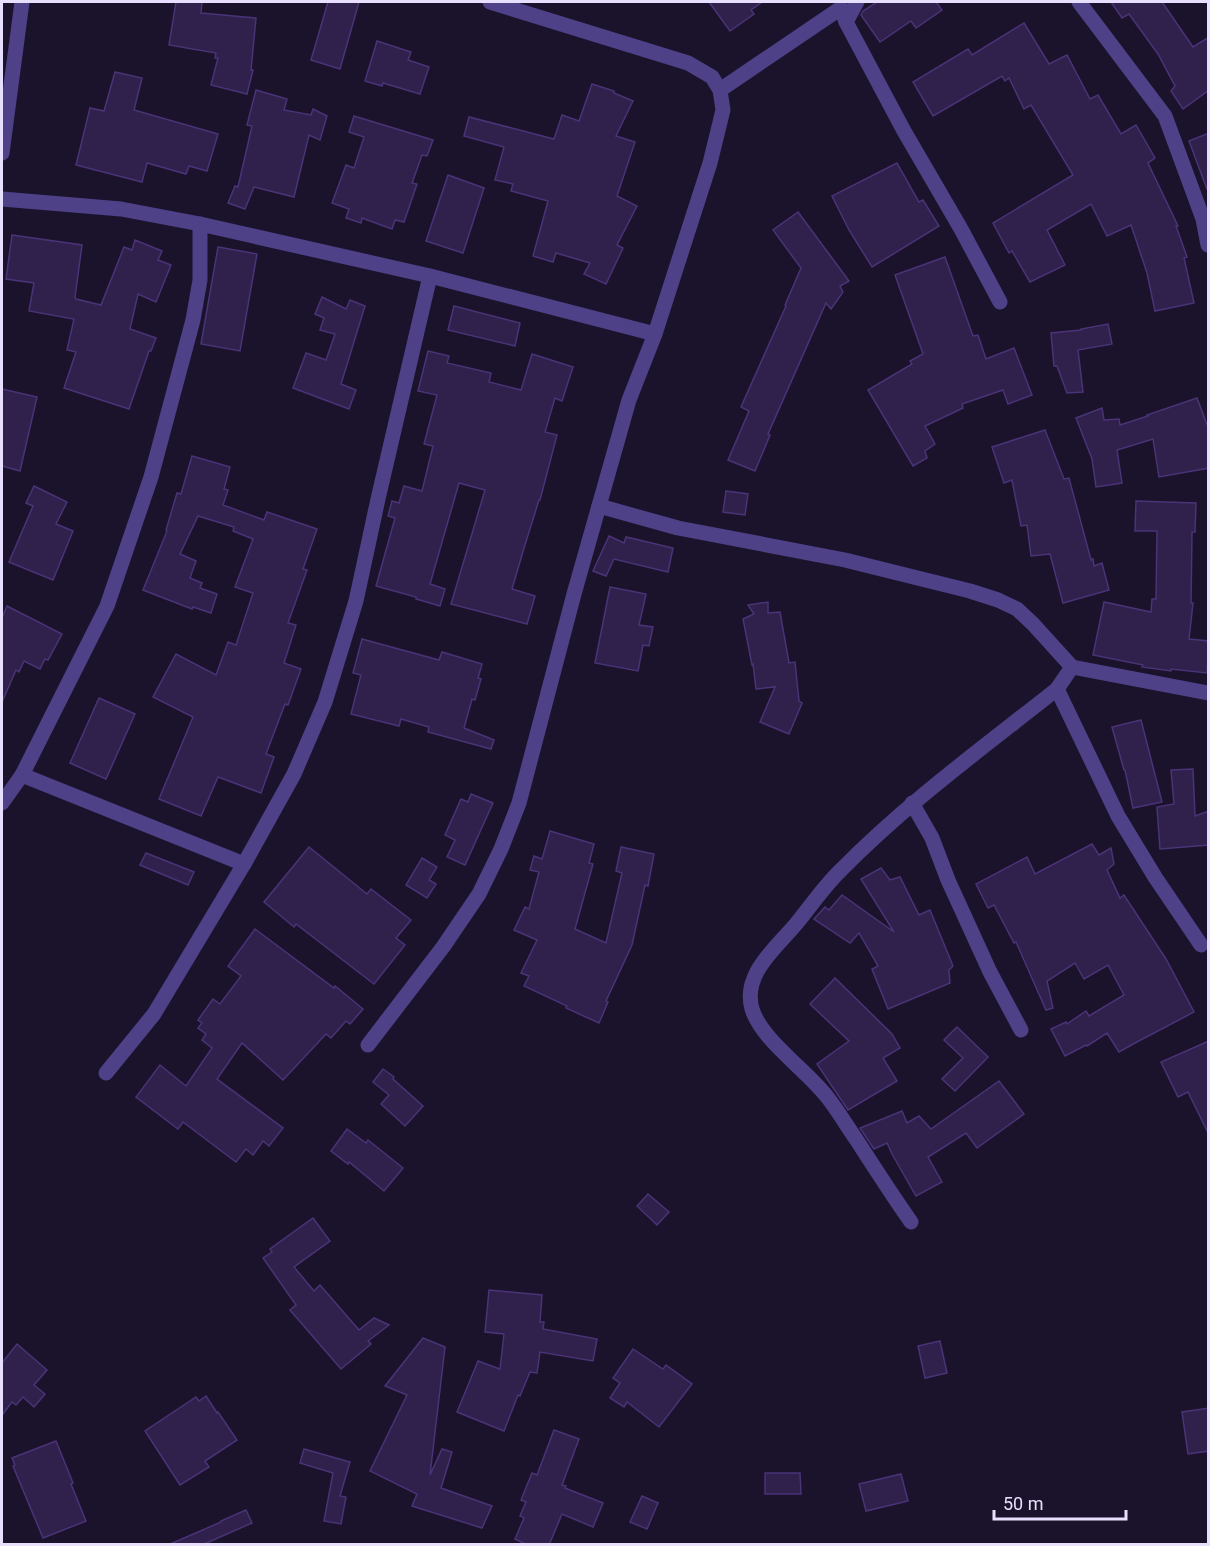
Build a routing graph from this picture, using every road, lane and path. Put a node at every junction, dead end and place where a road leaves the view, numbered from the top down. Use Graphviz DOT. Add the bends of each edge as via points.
graph roads {
  1 [pos="22,2"];
  2 [pos="490,2"];
  3 [pos="857,2"];
  4 [pos="1079,2"];
  5 [pos="846,22"];
  6 [pos="720,90"];
  7 [pos="2,153"];
  8 [pos="2,199"];
  9 [pos="200,224"];
  10 [pos="1209,245"];
  11 [pos="430,276"];
  12 [pos="1000,302"];
  13 [pos="655,334"];
  14 [pos="599,506"];
  15 [pos="1072,666"];
  16 [pos="1057,689"];
  17 [pos="1209,693"];
  18 [pos="22,775"];
  19 [pos="2,803"];
  20 [pos="912,803"];
  21 [pos="244,864"];
  22 [pos="1201,945"];
  23 [pos="1021,1030"];
  24 [pos="369,1045"];
  25 [pos="106,1073"];
  26 [pos="911,1222"];
  1 -- 7 [label="street"];
  2 -- 6 [label="street" via="688,63 712,77"];
  3 -- 5 [label="street"];
  4 -- 10 [label="street" via="1165,116"];
  5 -- 6 [label="street" via="841,8"];
  5 -- 12 [label="street"];
  6 -- 13 [label="street" via="723,110 710,163"];
  8 -- 9 [label="street" via="121,209"];
  9 -- 11 [label="street"];
  9 -- 18 [label="street" via="200,280 151,477 107,606"];
  11 -- 13 [label="street"];
  11 -- 21 [label="street" via="356,601 325,702 294,774"];
  13 -- 14 [label="street" via="629,400"];
  14 -- 15 [label="street" via="678,528 845,560 998,600 1017,609"];
  14 -- 24 [label="street" via="519,803 501,849 479,894"];
  15 -- 16 [label="street"];
  15 -- 17 [label="street"];
  16 -- 20 [label="street"];
  16 -- 22 [label="street" via="1118,816"];
  18 -- 19 [label="street"];
  18 -- 21 [label="street"];
  20 -- 23 [label="street"];
  20 -- 26 [label="street" via="841,869 760,965 750,998 768,1036 828,1098"];
  21 -- 25 [label="street" via="154,1014"];
}
